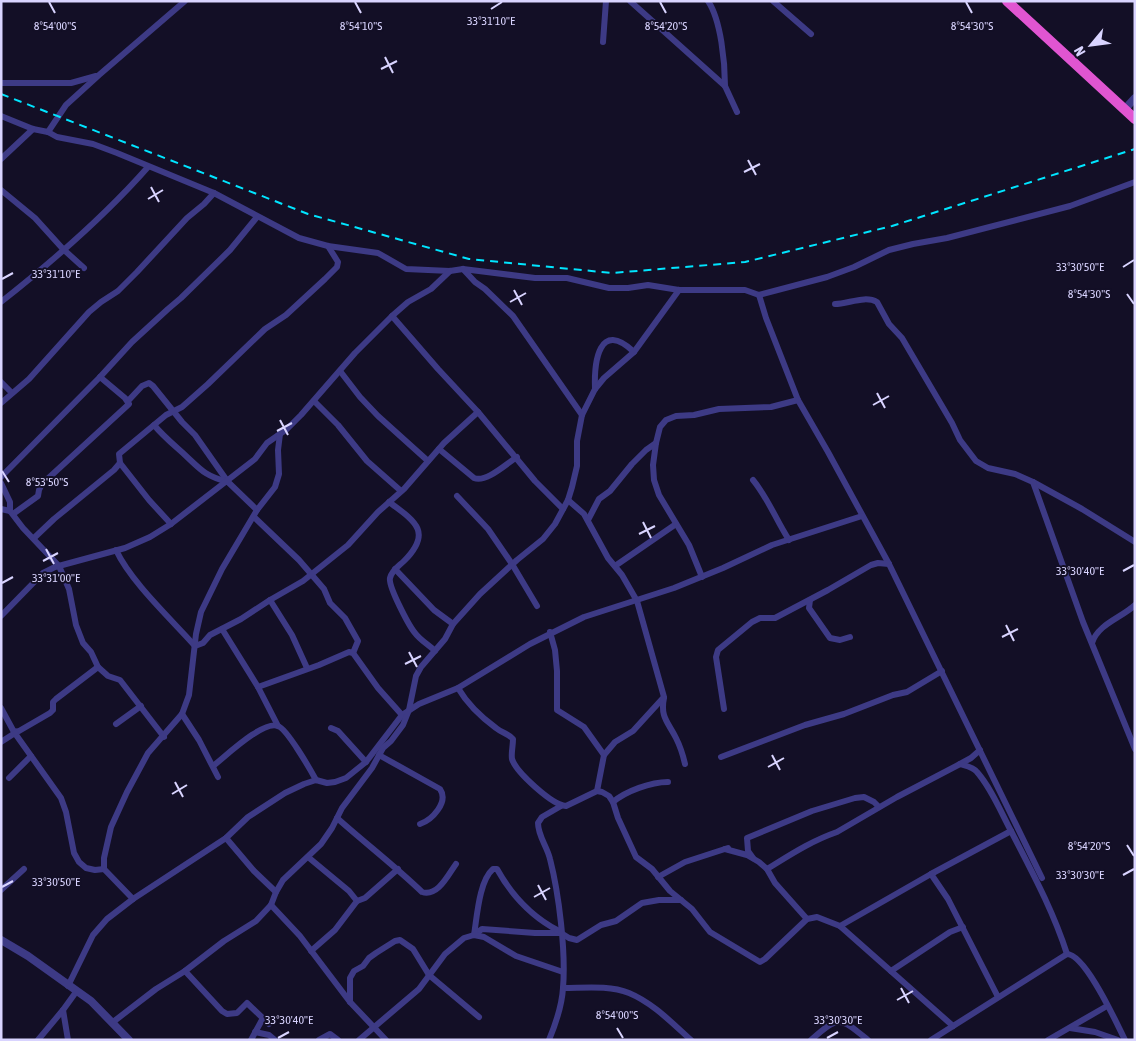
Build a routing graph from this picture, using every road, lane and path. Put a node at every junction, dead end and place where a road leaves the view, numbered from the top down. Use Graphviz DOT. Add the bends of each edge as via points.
graph roads {
  1 [pos="185,1"];
  2 [pos="606,1"];
  3 [pos="630,1"];
  4 [pos="708,1"];
  5 [pos="774,1"];
  6 [pos="1007,1"];
  7 [pos="811,34"];
  8 [pos="603,42"];
  9 [pos="99,75"];
  10 [pos="1,83"];
  11 [pos="725,86"];
  12 [pos="1135,98"];
  13 [pos="1125,109"];
  14 [pos="737,112"];
  15 [pos="1,116"];
  16 [pos="1135,119"];
  17 [pos="34,129"];
  18 [pos="48,132"];
  19 [pos="1,159"];
  20 [pos="148,167"];
  21 [pos="1135,182"];
  22 [pos="1,190"];
  23 [pos="214,193"];
  24 [pos="258,217"];
  25 [pos="328,246"];
  26 [pos="63,249"];
  27 [pos="84,268"];
  28 [pos="464,269"];
  29 [pos="450,271"];
  30 [pos="679,290"];
  31 [pos="759,295"];
  32 [pos="1,302"];
  33 [pos="835,304"];
  34 [pos="392,316"];
  35 [pos="634,352"];
  36 [pos="340,371"];
  37 [pos="100,377"];
  38 [pos="1,382"];
  39 [pos="595,389"];
  40 [pos="12,393"];
  41 [pos="798,400"];
  42 [pos="128,401"];
  43 [pos="314,401"];
  44 [pos="1,403"];
  45 [pos="173,411"];
  46 [pos="478,412"];
  47 [pos="582,416"];
  48 [pos="154,425"];
  49 [pos="280,434"];
  50 [pos="656,443"];
  51 [pos="439,449"];
  52 [pos="516,457"];
  53 [pos="428,461"];
  54 [pos="120,463"];
  55 [pos="1,477"];
  56 [pos="753,480"];
  57 [pos="228,482"];
  58 [pos="1033,482"];
  59 [pos="1,483"];
  60 [pos="401,491"];
  61 [pos="457,496"];
  62 [pos="568,500"];
  63 [pos="390,502"];
  64 [pos="1,509"];
  65 [pos="563,509"];
  66 [pos="11,512"];
  67 [pos="255,514"];
  68 [pos="862,516"];
  69 [pos="588,520"];
  70 [pos="171,524"];
  71 [pos="676,524"];
  72 [pos="34,538"];
  73 [pos="789,540"];
  74 [pos="1135,542"];
  75 [pos="116,550"];
  76 [pos="512,564"];
  77 [pos="888,564"];
  78 [pos="59,566"];
  79 [pos="615,566"];
  80 [pos="395,569"];
  81 [pos="311,574"];
  82 [pos="702,577"];
  83 [pos="270,600"];
  84 [pos="810,600"];
  85 [pos="637,601"];
  86 [pos="1135,605"];
  87 [pos="537,606"];
  88 [pos="1,616"];
  89 [pos="453,624"];
  90 [pos="222,629"];
  91 [pos="550,632"];
  92 [pos="850,637"];
  93 [pos="1092,643"];
  94 [pos="195,646"];
  95 [pos="435,651"];
  96 [pos="353,653"];
  97 [pos="98,667"];
  98 [pos="307,668"];
  99 [pos="942,671"];
  100 [pos="258,687"];
  101 [pos="458,688"];
  102 [pos="664,697"];
  103 [pos="141,706"];
  104 [pos="1,708"];
  105 [pos="724,709"];
  106 [pos="409,710"];
  107 [pos="182,714"];
  108 [pos="402,715"];
  109 [pos="116,724"];
  110 [pos="278,726"];
  111 [pos="331,728"];
  112 [pos="15,732"];
  113 [pos="164,736"];
  114 [pos="1,742"];
  115 [pos="1135,749"];
  116 [pos="980,750"];
  117 [pos="379,755"];
  118 [pos="604,755"];
  119 [pos="31,756"];
  120 [pos="721,757"];
  121 [pos="366,762"];
  122 [pos="685,764"];
  123 [pos="960,764"];
  124 [pos="213,766"];
  125 [pos="991,775"];
  126 [pos="218,777"];
  127 [pos="9,778"];
  128 [pos="316,780"];
  129 [pos="668,782"];
  130 [pos="597,791"];
  131 [pos="993,797"];
  132 [pos="613,802"];
  133 [pos="561,806"];
  134 [pos="880,807"];
  135 [pos="337,818"];
  136 [pos="420,824"];
  137 [pos="1011,831"];
  138 [pos="226,838"];
  139 [pos="308,857"];
  140 [pos="753,858"];
  141 [pos="456,864"];
  142 [pos="24,868"];
  143 [pos="104,869"];
  144 [pos="398,869"];
  145 [pos="767,869"];
  146 [pos="931,874"];
  147 [pos="658,876"];
  148 [pos="1042,878"];
  149 [pos="1,890"];
  150 [pos="276,892"];
  151 [pos="133,899"];
  152 [pos="681,900"];
  153 [pos="357,901"];
  154 [pos="271,905"];
  155 [pos="807,919"];
  156 [pos="840,926"];
  157 [pos="963,927"];
  158 [pos="561,932"];
  159 [pos="474,935"];
  160 [pos="1,940"];
  161 [pos="310,951"];
  162 [pos="1068,954"];
  163 [pos="185,971"];
  164 [pos="891,971"];
  165 [pos="563,972"];
  166 [pos="429,975"];
  167 [pos="68,986"];
  168 [pos="563,988"];
  169 [pos="76,992"];
  170 [pos="998,997"];
  171 [pos="350,1002"];
  172 [pos="1107,1006"];
  173 [pos="63,1010"];
  174 [pos="479,1017"];
  175 [pos="263,1018"];
  176 [pos="113,1022"];
  177 [pos="269,1024"];
  178 [pos="953,1026"];
  179 [pos="374,1027"];
  180 [pos="1069,1028"];
  181 [pos="255,1032"];
  182 [pos="38,1040"];
  183 [pos="68,1040"];
  184 [pos="129,1040"];
  185 [pos="251,1040"];
  186 [pos="275,1040"];
  187 [pos="319,1040"];
  188 [pos="338,1040"];
  189 [pos="359,1040"];
  190 [pos="386,1040"];
  191 [pos="549,1040"];
  192 [pos="691,1040"];
  193 [pos="811,1040"];
  194 [pos="868,1040"];
  195 [pos="931,1040"];
  196 [pos="1048,1040"];
  197 [pos="1118,1040"];
  198 [pos="1125,1040"];
  1 -- 9 [label="street"];
  2 -- 8 [label="street"];
  3 -- 11 [label="street"];
  4 -- 11 [label="street" via="718,28 725,63"];
  5 -- 7 [label="street"];
  6 -- 13 [label="highway"];
  9 -- 10 [label="street" via="71,83"];
  9 -- 18 [label="street" via="66,106"];
  11 -- 14 [label="street"];
  12 -- 13 [label="street"];
  13 -- 16 [label="highway"];
  15 -- 17 [label="street"];
  17 -- 18 [label="street"];
  17 -- 19 [label="street"];
  18 -- 20 [label="street" via="57,137 94,144"];
  20 -- 23 [label="street"];
  20 -- 26 [label="street"];
  21 -- 31 [label="street" via="1070,206 889,250 827,277"];
  22 -- 26 [label="street" via="35,218"];
  23 -- 24 [label="street"];
  23 -- 40 [label="street" via="118,291 89,312 29,379"];
  24 -- 25 [label="street" via="299,238"];
  24 -- 37 [label="street" via="230,250 132,342"];
  25 -- 29 [label="street" via="378,253 406,270"];
  25 -- 45 [label="street" via="338,262 325,279 182,407"];
  26 -- 27 [label="street"];
  26 -- 32 [label="street"];
  28 -- 29 [label="street"];
  28 -- 30 [label="street" via="535,278 567,278 610,288 648,285"];
  28 -- 47 [label="street" via="513,316"];
  29 -- 34 [label="street" via="431,289"];
  30 -- 31 [label="street" via="745,290"];
  30 -- 35 [label="street"];
  31 -- 41 [label="street"];
  33 -- 58 [label="street" via="868,299 877,302 889,324 910,350 960,440 976,461"];
  34 -- 36 [label="street"];
  34 -- 46 [label="street"];
  35 -- 39 [label="street"];
  35 -- 39 [label="street" via="618,341 603,343 596,365"];
  36 -- 43 [label="street"];
  36 -- 53 [label="street" via="378,416"];
  37 -- 42 [label="street"];
  37 -- 55 [label="street"];
  38 -- 40 [label="street"];
  39 -- 47 [label="street"];
  40 -- 44 [label="street"];
  41 -- 50 [label="street" via="771,407 719,409 676,416 662,424"];
  41 -- 68 [label="street"];
  42 -- 45 [label="street" via="149,383"];
  42 -- 66 [label="street" via="124,409 42,484 38,496"];
  43 -- 49 [label="street"];
  43 -- 60 [label="street" via="367,461"];
  45 -- 48 [label="street"];
  45 -- 57 [label="street" via="195,435"];
  46 -- 51 [label="street"];
  46 -- 52 [label="street"];
  47 -- 62 [label="street" via="577,466"];
  48 -- 54 [label="street" via="119,454"];
  48 -- 57 [label="street" via="198,469"];
  49 -- 57 [label="street"];
  49 -- 67 [label="street" via="275,487"];
  50 -- 69 [label="street" via="599,499"];
  50 -- 71 [label="street" via="654,480 662,502"];
  51 -- 52 [label="street" via="479,480"];
  51 -- 53 [label="street"];
  52 -- 65 [label="street"];
  53 -- 60 [label="street"];
  54 -- 70 [label="street"];
  54 -- 72 [label="street"];
  56 -- 73 [label="street"];
  57 -- 67 [label="street"];
  57 -- 70 [label="street"];
  58 -- 74 [label="street"];
  58 -- 93 [label="street"];
  59 -- 66 [label="street"];
  60 -- 63 [label="street"];
  61 -- 76 [label="street" via="488,529"];
  62 -- 65 [label="street"];
  62 -- 69 [label="street"];
  63 -- 80 [label="street" via="410,517 420,537 416,548"];
  63 -- 81 [label="street" via="348,545"];
  64 -- 66 [label="street"];
  65 -- 76 [label="street" via="543,539"];
  66 -- 72 [label="street"];
  67 -- 81 [label="street"];
  67 -- 94 [label="street" via="201,612"];
  68 -- 73 [label="street"];
  68 -- 77 [label="street"];
  69 -- 79 [label="street"];
  70 -- 75 [label="street" via="136,544"];
  71 -- 79 [label="street"];
  71 -- 82 [label="street"];
  72 -- 78 [label="street"];
  73 -- 82 [label="street"];
  75 -- 78 [label="street"];
  75 -- 94 [label="street" via="125,567"];
  76 -- 87 [label="street"];
  76 -- 89 [label="street"];
  77 -- 84 [label="street" via="871,564"];
  77 -- 99 [label="street"];
  78 -- 88 [label="street" via="43,573"];
  78 -- 97 [label="street" via="69,589 76,625"];
  79 -- 85 [label="street"];
  80 -- 89 [label="street" via="434,610"];
  80 -- 95 [label="street" via="390,576 392,592 415,633"];
  81 -- 83 [label="street"];
  81 -- 96 [label="street" via="355,634 358,641"];
  82 -- 85 [label="street"];
  83 -- 90 [label="street"];
  83 -- 98 [label="street" via="292,635"];
  84 -- 92 [label="street" via="809,608 830,638"];
  84 -- 105 [label="street" via="775,618 760,618 752,622 718,650 716,657"];
  85 -- 91 [label="street" via="584,617"];
  85 -- 102 [label="street"];
  86 -- 93 [label="street" via="1096,633"];
  89 -- 95 [label="street"];
  90 -- 94 [label="street"];
  90 -- 100 [label="street"];
  91 -- 101 [label="street"];
  91 -- 118 [label="street" via="557,671 556,710 584,727"];
  93 -- 115 [label="street"];
  94 -- 107 [label="street" via="189,695"];
  95 -- 106 [label="street" via="416,676"];
  96 -- 98 [label="street"];
  96 -- 108 [label="street"];
  97 -- 103 [label="street" via="108,676 120,680"];
  97 -- 112 [label="street" via="56,699 50,713"];
  98 -- 100 [label="street"];
  99 -- 116 [label="street"];
  99 -- 120 [label="street" via="907,692"];
  100 -- 110 [label="street"];
  101 -- 106 [label="street"];
  101 -- 133 [label="street" via="471,708 512,736 515,764 542,793"];
  102 -- 118 [label="street" via="633,731 615,742"];
  102 -- 122 [label="street" via="664,717"];
  103 -- 109 [label="street"];
  103 -- 113 [label="street"];
  104 -- 112 [label="street"];
  106 -- 108 [label="street"];
  106 -- 117 [label="street" via="399,732"];
  107 -- 113 [label="street"];
  107 -- 124 [label="street"];
  108 -- 121 [label="street"];
  110 -- 124 [label="street" via="262,728"];
  110 -- 128 [label="street"];
  111 -- 121 [label="street" via="338,731"];
  112 -- 114 [label="street"];
  112 -- 119 [label="street"];
  113 -- 143 [label="street" via="142,762 111,827"];
  116 -- 123 [label="street"];
  116 -- 125 [label="street"];
  117 -- 135 [label="street"];
  117 -- 136 [label="street" via="440,789 443,794 440,806 426,822"];
  118 -- 130 [label="street"];
  119 -- 127 [label="street"];
  119 -- 143 [label="street" via="61,798 79,862 86,868"];
  121 -- 128 [label="street" via="341,780 327,783"];
  123 -- 131 [label="street" via="977,771"];
  123 -- 134 [label="street"];
  124 -- 126 [label="street"];
  125 -- 131 [label="street"];
  125 -- 148 [label="street"];
  128 -- 138 [label="street" via="286,793 248,817"];
  129 -- 132 [label="street" via="651,783 619,796"];
  130 -- 132 [label="street" via="609,796"];
  130 -- 133 [label="street"];
  131 -- 137 [label="street"];
  132 -- 147 [label="street" via="634,854"];
  133 -- 158 [label="street" via="542,817 538,833 550,858"];
  134 -- 140 [label="street" via="864,797 812,810 747,838 748,851"];
  134 -- 145 [label="street"];
  135 -- 139 [label="street" via="321,844"];
  135 -- 144 [label="street"];
  137 -- 146 [label="street"];
  137 -- 162 [label="street" via="1050,908"];
  138 -- 150 [label="street" via="254,872"];
  138 -- 151 [label="street"];
  139 -- 150 [label="street" via="283,880"];
  139 -- 153 [label="street" via="350,891"];
  140 -- 145 [label="street"];
  140 -- 147 [label="street" via="727,848 685,862"];
  141 -- 144 [label="street" via="437,889 426,894"];
  142 -- 149 [label="street"];
  143 -- 151 [label="street"];
  144 -- 153 [label="street" via="365,898"];
  145 -- 155 [label="street"];
  146 -- 156 [label="street"];
  146 -- 157 [label="street"];
  147 -- 152 [label="street"];
  150 -- 154 [label="street"];
  151 -- 167 [label="street" via="98,928"];
  152 -- 155 [label="street" via="710,932 760,962"];
  152 -- 158 [label="street" via="642,904 577,940"];
  153 -- 161 [label="street" via="335,930"];
  154 -- 161 [label="street"];
  154 -- 163 [label="street" via="256,921"];
  155 -- 156 [label="street" via="817,917"];
  156 -- 164 [label="street"];
  157 -- 164 [label="street" via="950,932"];
  157 -- 170 [label="street"];
  158 -- 159 [label="street" via="482,930"];
  158 -- 159 [label="street" via="530,912 493,868 486,876"];
  158 -- 165 [label="street"];
  159 -- 165 [label="street" via="492,941 516,956"];
  159 -- 166 [label="street" via="452,947"];
  160 -- 167 [label="street"];
  161 -- 171 [label="street"];
  162 -- 170 [label="street"];
  162 -- 172 [label="street" via="1081,962"];
  163 -- 175 [label="street" via="222,1011 237,1013 247,1003"];
  163 -- 176 [label="street"];
  164 -- 178 [label="street"];
  165 -- 168 [label="street"];
  166 -- 171 [label="street" via="413,949 400,940 395,941 354,971 350,978"];
  166 -- 174 [label="street"];
  166 -- 179 [label="street" via="419,989"];
  167 -- 169 [label="street"];
  168 -- 191 [label="street"];
  168 -- 192 [label="street" via="609,988 629,993 649,1005"];
  169 -- 173 [label="street"];
  169 -- 176 [label="street"];
  170 -- 178 [label="street"];
  171 -- 179 [label="street"];
  172 -- 180 [label="street"];
  172 -- 198 [label="street"];
  173 -- 182 [label="street"];
  173 -- 183 [label="street"];
  175 -- 177 [label="street"];
  175 -- 181 [label="street"];
  176 -- 184 [label="street"];
  178 -- 195 [label="street"];
  179 -- 189 [label="street"];
  179 -- 190 [label="street"];
  180 -- 196 [label="street"];
  180 -- 197 [label="street"];
  181 -- 185 [label="street"];
  181 -- 186 [label="street"];
  187 -- 188 [label="street" via="330,1034"];
  193 -- 194 [label="street" via="838,1022 847,1024"];
}
